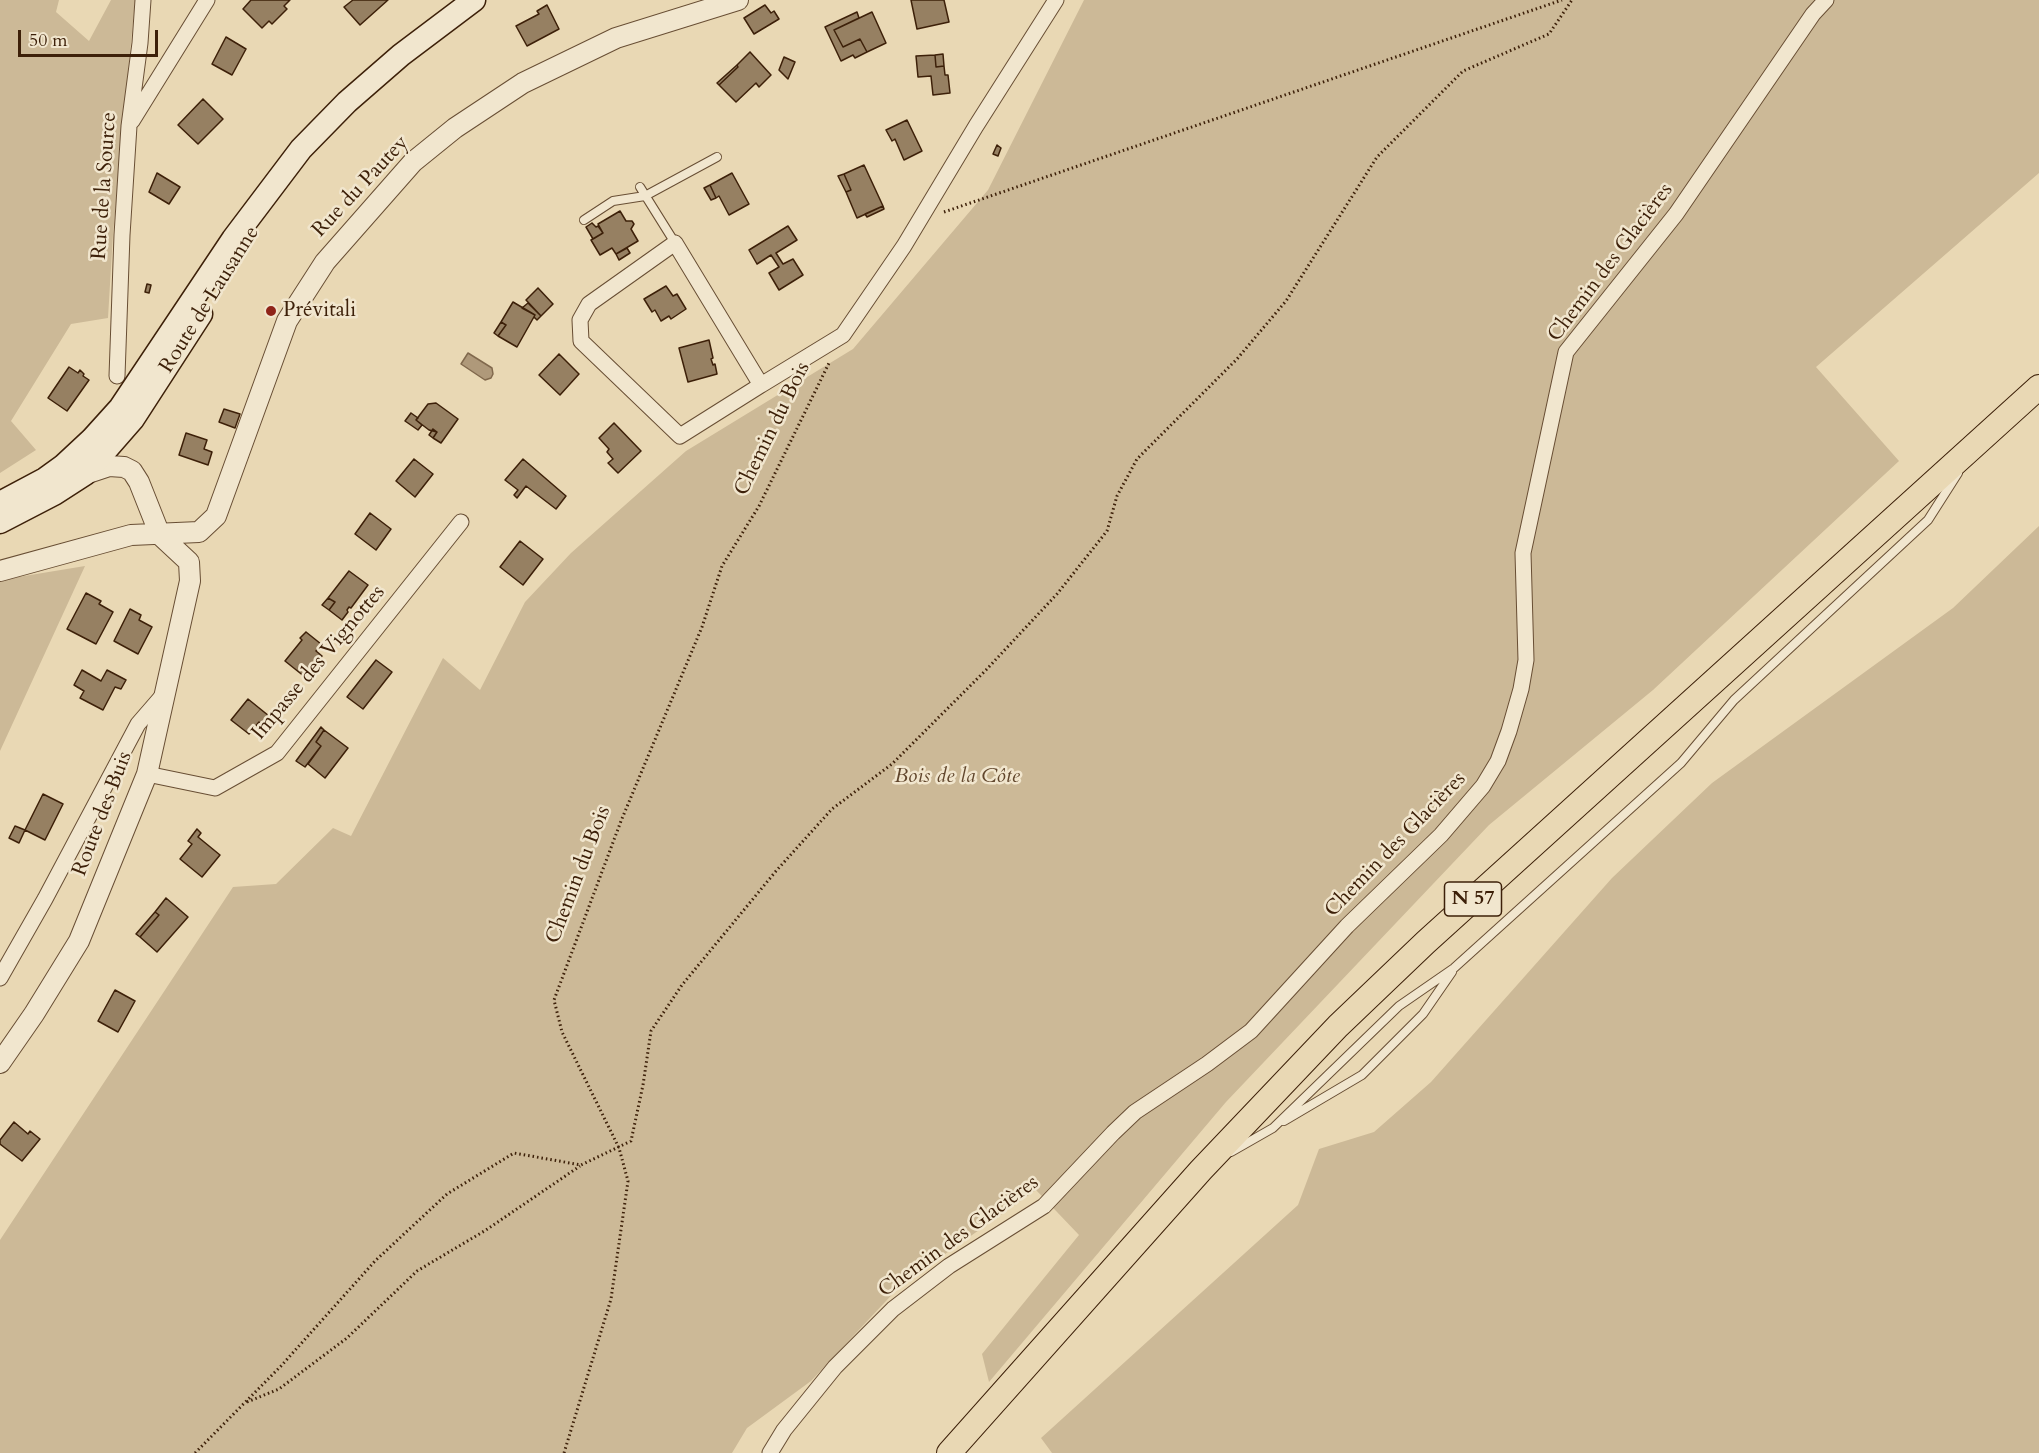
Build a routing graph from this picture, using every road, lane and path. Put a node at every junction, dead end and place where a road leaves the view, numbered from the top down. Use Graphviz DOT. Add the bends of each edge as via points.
graph roads {
  1 [pos="142,0"];
  2 [pos="207,0"];
  3 [pos="474,0"];
  4 [pos="738,0"];
  5 [pos="1056,0"];
  6 [pos="1562,0"];
  7 [pos="1572,0"];
  8 [pos="1826,0"];
  9 [pos="401,55"];
  10 [pos="129,126"];
  11 [pos="717,158"];
  12 [pos="640,187"];
  13 [pos="645,196"];
  14 [pos="584,220"];
  15 [pos="919,220"];
  16 [pos="675,243"];
  17 [pos="843,334"];
  18 [pos="117,376"];
  19 [pos="761,385"];
  20 [pos="2039,387"];
  21 [pos="1978,442"];
  22 [pos="85,474"];
  23 [pos="0,503"];
  24 [pos="0,522"];
  25 [pos="460,522"];
  26 [pos="160,535"];
  27 [pos="0,571"];
  28 [pos="166,692"];
  29 [pos="147,774"];
  30 [pos="1454,968"];
  31 [pos="0,978"];
  32 [pos="0,1064"];
  33 [pos="1273,1128"];
  34 [pos="619,1148"];
  35 [pos="581,1165"];
  36 [pos="1201,1170"];
  37 [pos="244,1403"];
  38 [pos="195,1453"];
  39 [pos="564,1453"];
  40 [pos="770,1453"];
  41 [pos="949,1453"];
  1 -- 10 [label="street, Rue de la Source"];
  2 -- 10 [label="street"];
  3 -- 9 [label="main road, Route de Lausanne"];
  4 -- 26 [label="street, Rue du Pautey" via="615,38 523,83 454,128 413,162 325,262 287,321 216,516 199,532"];
  5 -- 15 [label="street, Chemin du Bois"];
  6 -- 15 [label="path"];
  7 -- 34 [label="path" via="1549,34 1462,71 1377,157 1286,301 1238,359 1137,459 1117,496 1107,531 1057,594 900,756 832,809 776,871 682,985 651,1031 631,1141"];
  8 -- 40 [label="street, Chemin des Glacières" via="1676,214 1566,352 1523,553 1526,660 1521,689 1498,761 1483,786 1441,835 1347,926 1251,1031 1135,1112 1044,1206 949,1266 885,1317 835,1367"];
  9 -- 22 [label="main road, Route de Lausanne" via="281,192 133,419"];
  9 -- 23 [label="main road, Route de Lausanne" via="347,102 263,196 120,408 63,466"];
  10 -- 18 [label="street, Rue de la Source"];
  11 -- 13 [label="lane"];
  12 -- 13 [label="lane"];
  13 -- 14 [label="lane" via="614,201"];
  13 -- 16 [label="lane"];
  15 -- 17 [label="street, Chemin du Bois"];
  16 -- 19 [label="street, Chemin du Bois"];
  16 -- 19 [label="street, Chemin du Bois" via="589,304 580,320 581,341 680,436"];
  17 -- 19 [label="street, Chemin du Bois"];
  17 -- 34 [label="path, Chemin du Bois" via="759,506 722,566 702,627 621,821 554,1000 562,1032"];
  20 -- 21 [label="main road, N 57"];
  21 -- 30 [label="lane" via="1928,520 1913,536 1734,700 1681,763"];
  21 -- 36 [label="main road, N 57" via="1426,942 1330,1033"];
  22 -- 24 [label="main road, Route de Lausanne"];
  22 -- 26 [label="street" via="110,466 132,471"];
  25 -- 29 [label="street, Impasse des Vignottes" via="278,753 215,788"];
  26 -- 27 [label="street, Rue du Pautey" via="131,535"];
  26 -- 28 [label="street, Route des Buis" via="189,562 190,581"];
  28 -- 29 [label="street, Route des Buis"];
  28 -- 31 [label="street" via="138,724"];
  29 -- 32 [label="street, Route des Buis" via="79,941"];
  30 -- 33 [label="lane" via="1399,1006"];
  30 -- 33 [label="lane" via="1423,1014 1362,1075"];
  33 -- 36 [label="lane"];
  34 -- 35 [label="path"];
  34 -- 39 [label="path, Chemin du Bois" via="628,1181 611,1299"];
  35 -- 37 [label="path" via="486,1230 417,1271 347,1338 279,1389"];
  35 -- 37 [label="path" via="514,1153 447,1194 375,1261"];
  36 -- 41 [label="main road, N 57"];
  37 -- 38 [label="path"];
}
